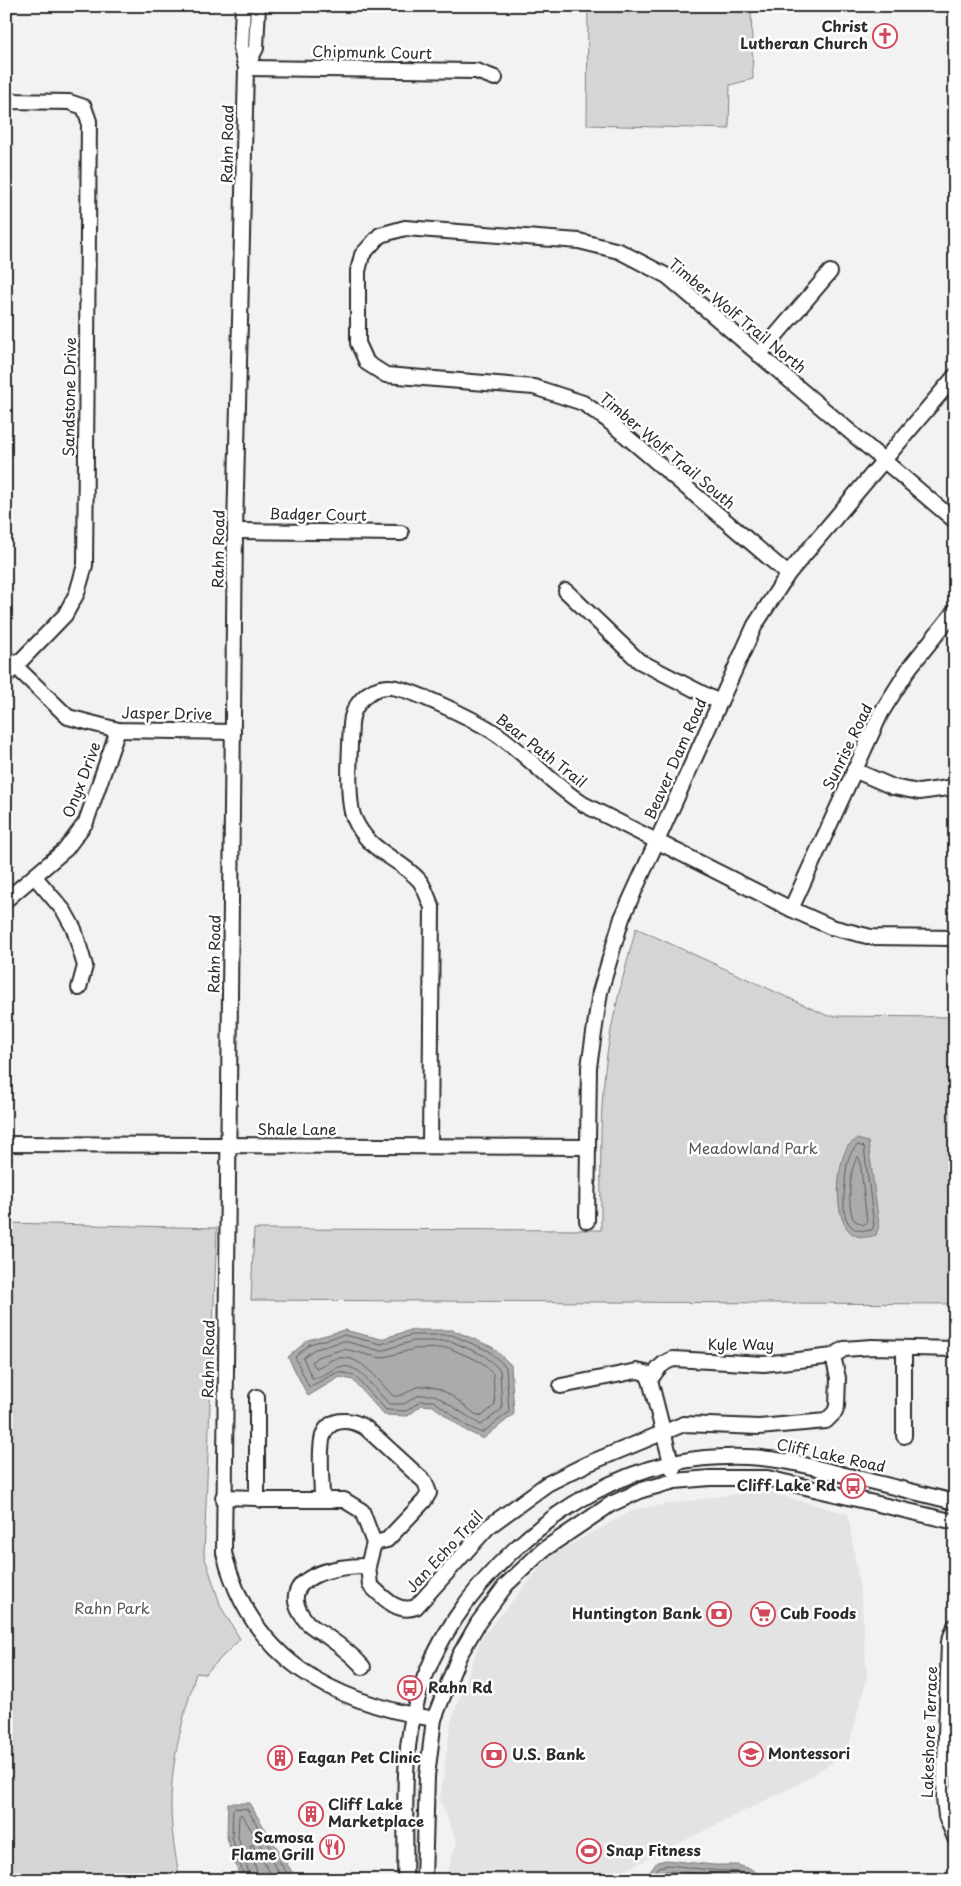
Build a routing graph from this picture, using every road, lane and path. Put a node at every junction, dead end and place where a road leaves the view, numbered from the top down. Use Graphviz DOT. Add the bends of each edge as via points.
graph roads {
  1 [pos="243,6"];
  2 [pos="258,6"];
  3 [pos="246,68"];
  4 [pos="495,78"];
  5 [pos="6,101"];
  6 [pos="358,271"];
  7 [pos="830,272"];
  8 [pos="760,355"];
  9 [pos="955,376"];
  10 [pos="883,460"];
  11 [pos="955,521"];
  12 [pos="236,531"];
  13 [pos="401,533"];
  14 [pos="788,574"];
  15 [pos="566,591"];
  16 [pos="955,612"];
  17 [pos="9,667"];
  18 [pos="719,702"];
  19 [pos="118,730"];
  20 [pos="233,732"];
  21 [pos="854,770"];
  22 [pos="955,787"];
  23 [pos="656,842"];
  24 [pos="35,877"];
  25 [pos="6,900"];
  26 [pos="791,910"];
  27 [pos="955,938"];
  28 [pos="79,988"];
  29 [pos="6,1144"];
  30 [pos="229,1146"];
  31 [pos="430,1146"];
  32 [pos="587,1147"];
  33 [pos="587,1221"];
  34 [pos="904,1349"];
  35 [pos="955,1349"];
  36 [pos="833,1356"];
  37 [pos="650,1380"];
  38 [pos="561,1386"];
  39 [pos="257,1397"];
  40 [pos="665,1433"];
  41 [pos="904,1436"];
  42 [pos="672,1463"];
  43 [pos="675,1481"];
  44 [pos="223,1497"];
  45 [pos="257,1498"];
  46 [pos="322,1499"];
  47 [pos="955,1502"];
  48 [pos="955,1522"];
  49 [pos="374,1543"];
  50 [pos="368,1566"];
  51 [pos="955,1626"];
  52 [pos="363,1667"];
  53 [pos="413,1716"];
  54 [pos="434,1719"];
  55 [pos="955,1838"];
  56 [pos="405,1880"];
  57 [pos="424,1880"];
  1 -- 3 [label="street, Rahn Road" via="241,48"];
  2 -- 3 [label="street, Rahn Road" via="256,48"];
  3 -- 4 [label="street, Chipmunk Court" via="476,71"];
  3 -- 12 [label="street, Rahn Road"];
  5 -- 17 [label="street, Sandstone Drive" via="69,102 84,107 89,121 84,565 77,592 65,615"];
  6 -- 8 [label="street, Timber Wolf Trail North" via="362,255 380,235 405,228 578,241 619,251 667,276"];
  6 -- 14 [label="street, Timber Wolf Trail South" via="358,342 367,363 386,375 534,387 583,403"];
  7 -- 8 [label="street"];
  8 -- 10 [label="street, Timber Wolf Trail North"];
  9 -- 10 [label="street, Beaver Dam Road"];
  10 -- 11 [label="street, Timber Wolf Trail North"];
  10 -- 14 [label="street, Beaver Dam Road"];
  12 -- 13 [label="street, Badger Court"];
  12 -- 20 [label="street, Rahn Road"];
  14 -- 18 [label="street, Beaver Dam Road" via="755,625"];
  15 -- 18 [label="street" via="639,661"];
  16 -- 21 [label="street, Sunrise Road" via="910,667 882,713"];
  17 -- 19 [label="street, Jasper Drive" via="68,717"];
  18 -- 23 [label="street, Beaver Dam Road"];
  19 -- 20 [label="street, Jasper Drive"];
  19 -- 24 [label="street, Onyx Drive" via="86,822 66,849"];
  20 -- 30 [label="street, Rahn Road"];
  21 -- 22 [label="street" via="893,787 919,792"];
  21 -- 26 [label="street, Sunrise Road"];
  23 -- 26 [label="street, Bear Path Trail"];
  23 -- 31 [label="street, Bear Path Trail" via="576,800 500,736 471,720 401,689 388,687 363,697 356,706 351,721 350,798 353,818 370,844 419,880 432,907"];
  23 -- 32 [label="street, Beaver Dam Road" via="622,918 600,992 589,1067"];
  24 -- 25 [label="street, Onyx Drive"];
  24 -- 28 [label="street" via="64,910 74,929 85,966"];
  26 -- 27 [label="street, Bear Path Trail" via="831,928 871,937"];
  29 -- 30 [label="street, Shale Lane"];
  30 -- 31 [label="street, Shale Lane"];
  30 -- 44 [label="street, Rahn Road"];
  31 -- 32 [label="street, Shale Lane"];
  32 -- 33 [label="street, Beaver Dam Road"];
  34 -- 35 [label="street, Kyle Way"];
  34 -- 36 [label="street, Kyle Way" via="844,1349"];
  34 -- 41 [label="street"];
  36 -- 37 [label="street, Kyle Way" via="764,1364 673,1359 659,1366"];
  36 -- 40 [label="street, Jan Echo Trail" via="838,1378 837,1406 826,1421 759,1427 684,1424 676,1425"];
  37 -- 38 [label="street" via="646,1372 637,1371"];
  37 -- 40 [label="street"];
  39 -- 45 [label="street"];
  40 -- 42 [label="street"];
  40 -- 50 [label="street, Jan Echo Trail" via="547,1484 488,1527 416,1607 399,1608 370,1585"];
  42 -- 43 [label="street"];
  42 -- 47 [label="street, Cliff Lake Road" via="713,1458 778,1459"];
  42 -- 53 [label="street, Cliff Lake Road" via="584,1498 519,1545 484,1580 436,1648"];
  43 -- 48 [label="street" via="767,1478"];
  43 -- 54 [label="street" via="642,1490 611,1504 543,1550 506,1585 459,1656"];
  44 -- 45 [label="street"];
  44 -- 53 [label="street, Rahn Road" via="224,1553 230,1580 259,1631 282,1655 311,1677 346,1696"];
  45 -- 46 [label="street"];
  46 -- 49 [label="street" via="344,1500 362,1511"];
  46 -- 49 [label="street" via="322,1438 338,1421 356,1422 425,1482 428,1493 387,1540"];
  49 -- 50 [label="street"];
  50 -- 52 [label="street" via="333,1568 304,1581 298,1591 297,1604 307,1623 351,1653"];
  51 -- 55 [label="street, Lakeshore Terrace" via="949,1642 944,1798 946,1816"];
  53 -- 54 [label="street, Rahn Road"];
  53 -- 56 [label="street, Cliff Lake Road" via="407,1777"];
  54 -- 57 [label="street" via="427,1776"];
}
